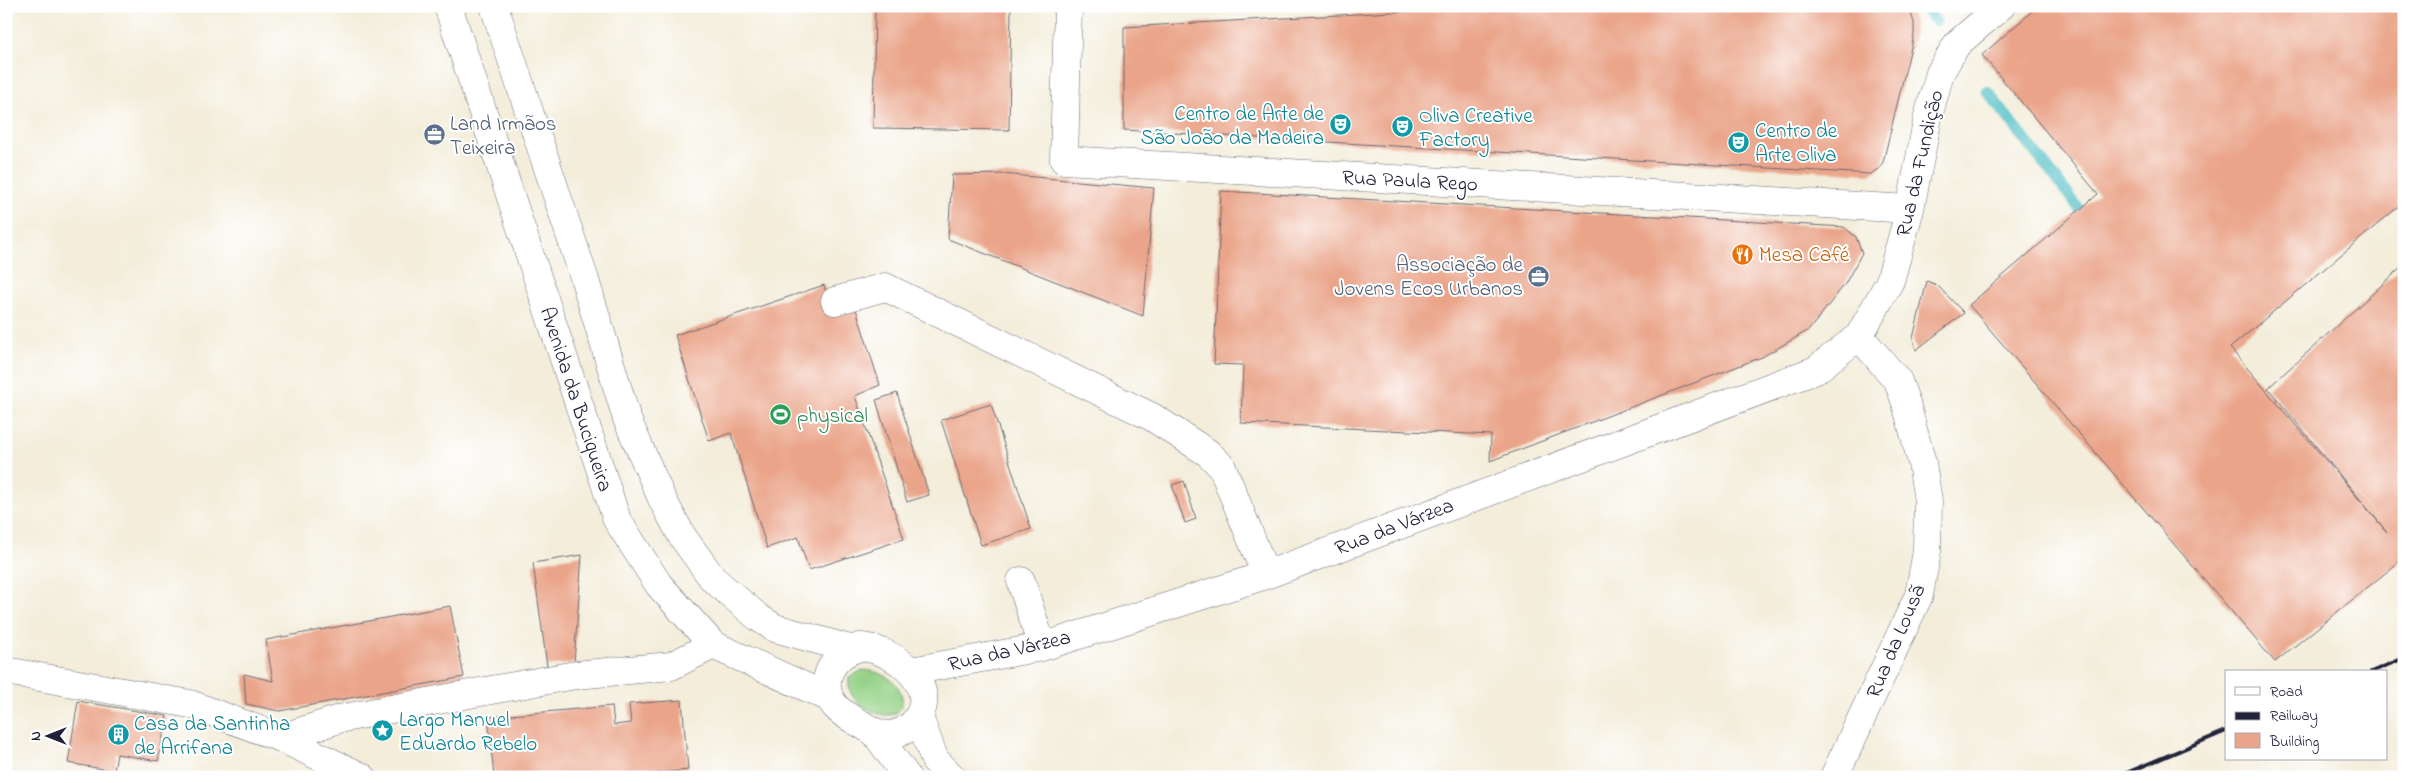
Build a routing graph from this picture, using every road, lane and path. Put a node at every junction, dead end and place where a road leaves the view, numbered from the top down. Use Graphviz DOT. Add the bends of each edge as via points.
graph roads {
  1 [pos="448,6"];
  2 [pos="494,6"];
  3 [pos="1068,6"];
  4 [pos="1999,7"];
  5 [pos="1910,209"];
  6 [pos="835,301"];
  7 [pos="1859,336"];
  8 [pos="1266,574"];
  9 [pos="1021,581"];
  10 [pos="713,645"];
  11 [pos="1042,646"];
  12 [pos="850,649"];
  13 [pos="6,671"];
  14 [pos="911,672"];
  15 [pos="830,698"];
  16 [pos="919,717"];
  17 [pos="876,734"];
  18 [pos="281,738"];
  19 [pos="362,777"];
  20 [pos="907,777"];
  21 [pos="952,777"];
  22 [pos="1834,777"];
  1 -- 10 [label="street, Avenida da Buciqueira" via="617,520 659,585"];
  2 -- 12 [label="street, Avenida da Buciqueira" via="581,268 627,419 682,536 713,579 759,618 782,630"];
  3 -- 5 [label="street, Rua Paula Rego" via="1064,160"];
  4 -- 5 [label="street, Rua da Fundição" via="1957,44 1940,73"];
  5 -- 7 [label="street, Rua da Fundição" via="1890,281"];
  6 -- 8 [label="street" via="884,287 1152,417 1208,453 1222,467"];
  7 -- 8 [label="street, Rua da Várzea" via="1816,370"];
  7 -- 22 [label="street, Rua da Lousã" via="1898,381 1906,403 1928,501 1927,551 1919,595"];
  8 -- 11 [label="street, Rua da Várzea"];
  9 -- 11 [label="street"];
  10 -- 15 [label="street, Avenida da Buciqueira"];
  10 -- 18 [label="street" via="671,666 576,675 480,692 339,719"];
  11 -- 14 [label="street, Rua da Várzea"];
  12 -- 14 [label="street" via="860,646 879,650"];
  12 -- 15 [label="street" via="834,661 829,670 827,689"];
  13 -- 18 [label="street" via="190,704"];
  14 -- 16 [label="street" via="922,688 924,698"];
  15 -- 17 [label="street" via="843,713"];
  16 -- 17 [label="street" via="904,731"];
  16 -- 21 [label="street" via="935,760"];
  17 -- 20 [label="street"];
  18 -- 19 [label="street"];
}
